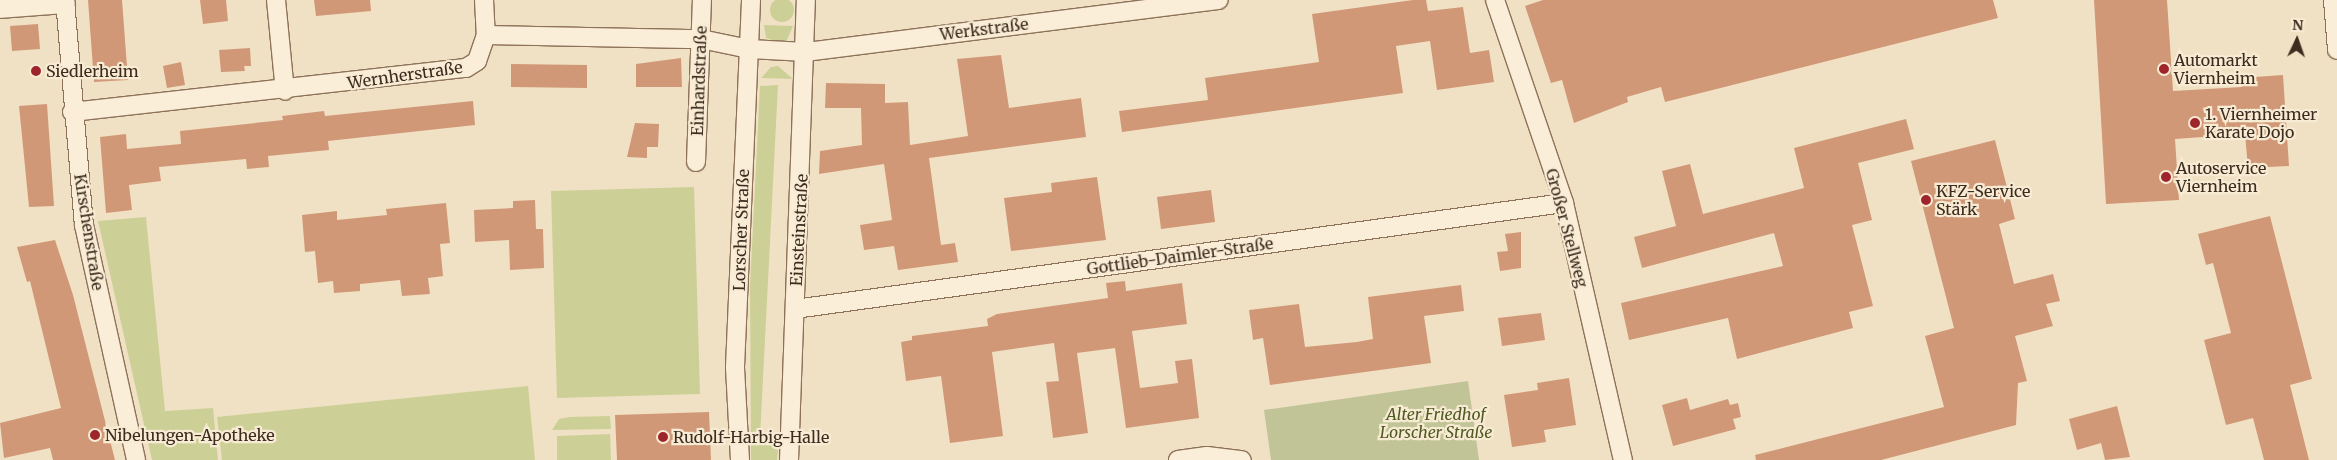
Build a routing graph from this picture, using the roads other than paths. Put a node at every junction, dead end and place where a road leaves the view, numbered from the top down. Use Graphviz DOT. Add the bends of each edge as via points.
graph roads {
  1 [pos="276,0"];
  2 [pos="484,0"];
  3 [pos="702,0"];
  4 [pos="751,0"];
  5 [pos="806,0"];
  6 [pos="1219,0"];
  7 [pos="1495,0"];
  8 [pos="2333,0"];
  9 [pos="65,2"];
  10 [pos="0,9"];
  11 [pos="486,35"];
  12 [pos="701,39"];
  13 [pos="749,49"];
  14 [pos="2337,50"];
  15 [pos="806,52"];
  16 [pos="285,92"];
  17 [pos="72,112"];
  18 [pos="696,162"];
  19 [pos="1564,203"];
  20 [pos="795,310"];
  21 [pos="136,460"];
  22 [pos="740,460"];
  23 [pos="789,460"];
  24 [pos="1178,460"];
  25 [pos="1242,460"];
  26 [pos="1623,460"];
  1 -- 16 [label="street"];
  2 -- 11 [label="street"];
  3 -- 12 [label="street, Einhardstraße"];
  4 -- 13 [label="street, Lorscher Straße"];
  5 -- 15 [label="street, Einsteinstraße"];
  6 -- 15 [label="street, Werkstraße"];
  7 -- 19 [label="street, Großer Stellweg"];
  8 -- 14 [label="street"];
  9 -- 10 [label="street"];
  9 -- 17 [label="street, Kirschenstraße"];
  11 -- 12 [label="street"];
  11 -- 16 [label="street, Wernherstraße" via="477,61 466,68"];
  12 -- 13 [label="street"];
  12 -- 18 [label="street, Einhardstraße"];
  13 -- 15 [label="street, Werkstraße"];
  13 -- 22 [label="street, Lorscher Straße" via="735,367"];
  15 -- 20 [label="street, Einsteinstraße"];
  16 -- 17 [label="street, Wernherstraße"];
  17 -- 21 [label="street, Kirschenstraße" via="87,244"];
  19 -- 20 [label="street, Gottlieb-Daimler-Straße"];
  19 -- 26 [label="street, Großer Stellweg"];
  20 -- 23 [label="street, Einsteinstraße"];
  24 -- 25 [label="street" via="1207,456"];
}
